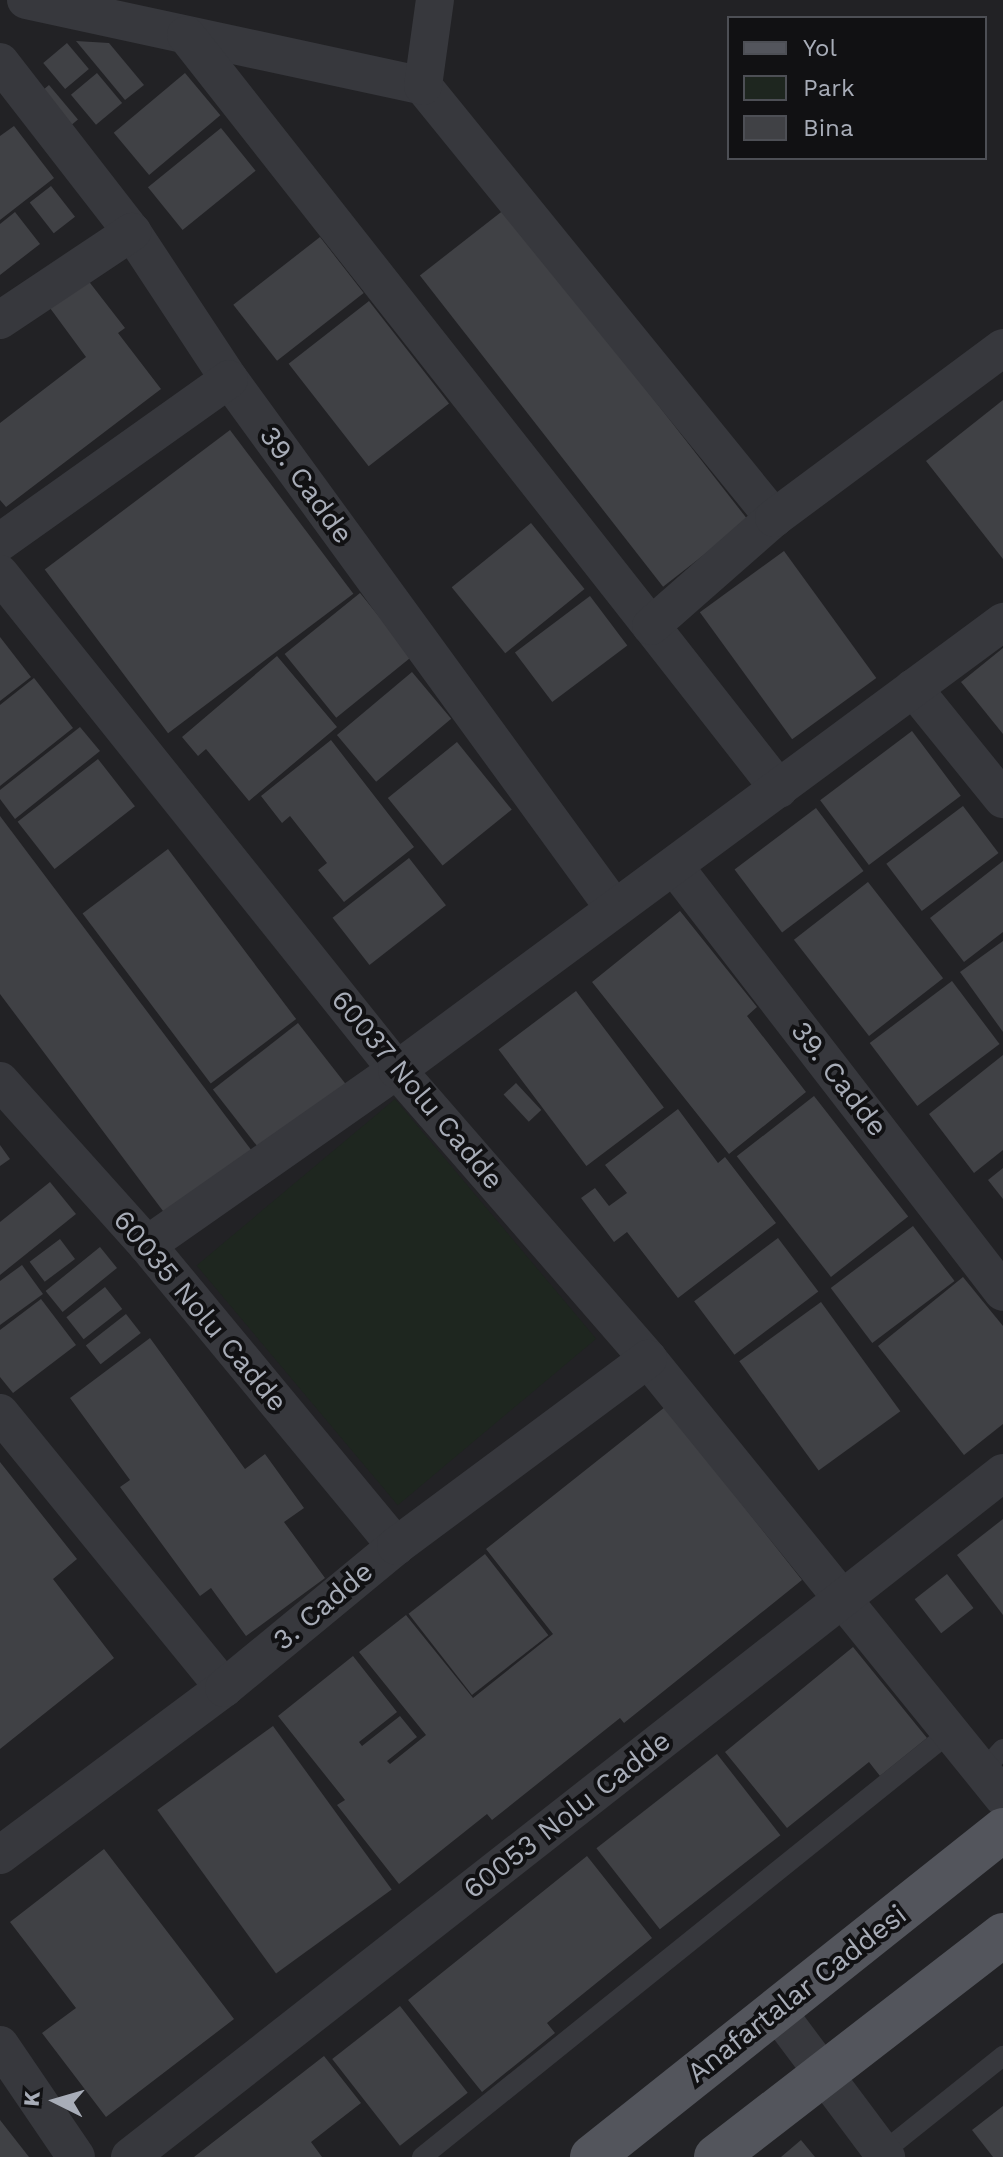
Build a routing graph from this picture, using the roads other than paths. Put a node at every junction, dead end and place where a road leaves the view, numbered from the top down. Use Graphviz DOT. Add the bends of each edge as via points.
graph roads {
  1 [pos="9,0"];
  2 [pos="26,0"];
  3 [pos="435,0"];
  4 [pos="0,11"];
  5 [pos="186,35"];
  6 [pos="0,62"];
  7 [pos="423,86"];
  8 [pos="132,232"];
  9 [pos="0,320"];
  10 [pos="1003,348"];
  11 [pos="229,379"];
  12 [pos="774,518"];
  13 [pos="0,542"];
  14 [pos="0,574"];
  15 [pos="1003,622"];
  16 [pos="651,626"];
  17 [pos="913,688"];
  18 [pos="779,789"];
  19 [pos="1003,799"];
  20 [pos="674,866"];
  21 [pos="614,908"];
  22 [pos="397,1070"];
  23 [pos="0,1081"];
  24 [pos="147,1245"];
  25 [pos="1003,1292"];
  26 [pos="648,1359"];
  27 [pos="0,1413"];
  28 [pos="1003,1473"];
  29 [pos="396,1546"];
  30 [pos="843,1599"];
  31 [pos="224,1688"];
  32 [pos="949,1733"];
  33 [pos="996,1773"];
  34 [pos="1003,1830"];
  35 [pos="0,1855"];
  36 [pos="1003,1935"];
  37 [pos="776,2010"];
  38 [pos="0,2045"];
  39 [pos="1003,2056"];
  40 [pos="826,2072"];
  41 [pos="884,2155"];
  42 [pos="76,2157"];
  43 [pos="130,2157"];
  44 [pos="422,2157"];
  45 [pos="592,2157"];
  46 [pos="716,2157"];
  1 -- 4 [label="street"];
  2 -- 5 [label="street"];
  3 -- 7 [label="street"];
  5 -- 7 [label="street"];
  5 -- 16 [label="street"];
  6 -- 8 [label="street, 39. Cadde"];
  7 -- 12 [label="street"];
  8 -- 9 [label="street"];
  8 -- 11 [label="street, 39. Cadde"];
  10 -- 12 [label="street"];
  11 -- 13 [label="street"];
  11 -- 21 [label="street, 39. Cadde"];
  12 -- 16 [label="street"];
  14 -- 22 [label="street, 60037 Nolu Cadde"];
  15 -- 17 [label="street"];
  16 -- 18 [label="street"];
  17 -- 18 [label="street"];
  17 -- 19 [label="street"];
  18 -- 20 [label="street"];
  20 -- 21 [label="street"];
  20 -- 25 [label="street, 39. Cadde"];
  21 -- 22 [label="street"];
  22 -- 24 [label="street"];
  22 -- 26 [label="street, 60037 Nolu Cadde"];
  23 -- 24 [label="street, 60035 Nolu Cadde"];
  24 -- 29 [label="street, 60035 Nolu Cadde"];
  26 -- 29 [label="street, 3. Cadde"];
  26 -- 30 [label="street, 60037 Nolu Cadde"];
  27 -- 31 [label="street"];
  28 -- 30 [label="street, 60053 Nolu Cadde"];
  29 -- 31 [label="street, 3. Cadde"];
  30 -- 32 [label="street, 60037 Nolu Cadde"];
  30 -- 43 [label="street, 60053 Nolu Cadde"];
  31 -- 35 [label="street, 3. Cadde"];
  32 -- 33 [label="street, 60037 Nolu Cadde"];
  32 -- 44 [label="lane"];
  34 -- 37 [label="main road, Anafartalar Caddesi"];
  36 -- 40 [label="main road"];
  37 -- 40 [label="street"];
  37 -- 45 [label="main road, Anafartalar Caddesi"];
  38 -- 42 [label="street"];
  39 -- 41 [label="lane"];
  40 -- 41 [label="street"];
  40 -- 46 [label="main road"];
}
